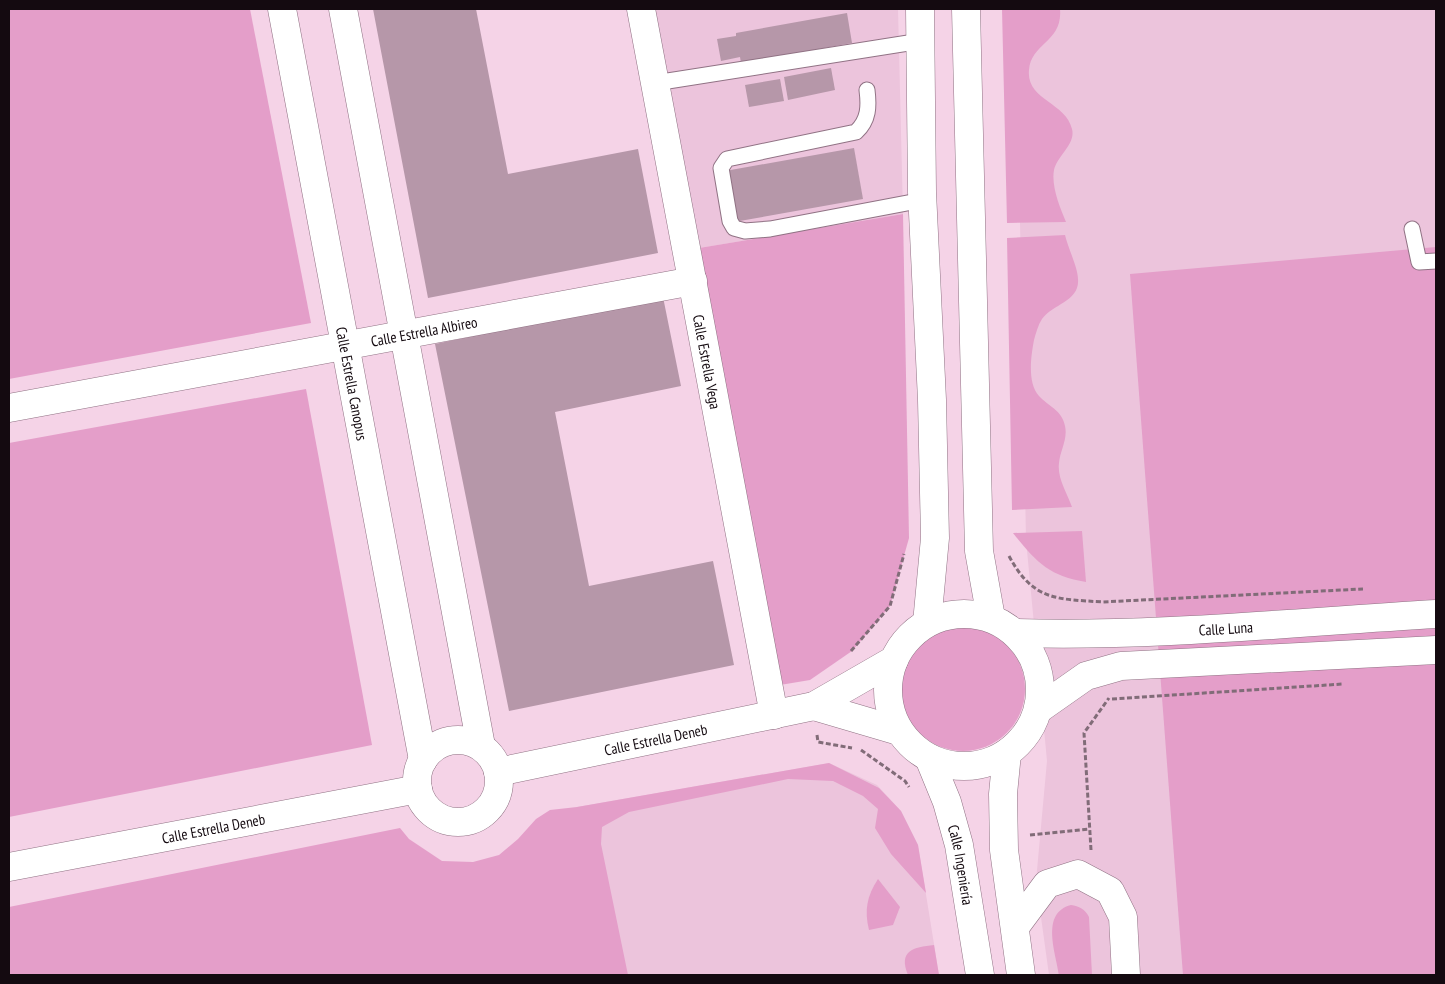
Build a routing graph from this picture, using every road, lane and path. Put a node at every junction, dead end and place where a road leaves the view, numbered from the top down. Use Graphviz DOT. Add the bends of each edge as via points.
graph roads {
  1 [pos="282,9"];
  2 [pos="343,9"];
  3 [pos="641,9"];
  4 [pos="920,9"];
  5 [pos="966,9"];
  6 [pos="920,41"];
  7 [pos="655,84"];
  8 [pos="867,90"];
  9 [pos="923,200"];
  10 [pos="1412,230"];
  11 [pos="1436,261"];
  12 [pos="693,280"];
  13 [pos="404,336"];
  14 [pos="345,347"];
  15 [pos="9,408"];
  16 [pos="906,547"];
  17 [pos="1007,552"];
  18 [pos="1368,589"];
  19 [pos="1436,614"];
  20 [pos="991,618"];
  21 [pos="927,622"];
  22 [pos="1016,632"];
  23 [pos="1436,650"];
  24 [pos="845,656"];
  25 [pos="894,660"];
  26 [pos="1349,684"];
  27 [pos="814,706"];
  28 [pos="1039,709"];
  29 [pos="774,714"];
  30 [pos="899,731"];
  31 [pos="818,742"];
  32 [pos="481,746"];
  33 [pos="1007,753"];
  34 [pos="929,758"];
  35 [pos="423,760"];
  36 [pos="498,772"];
  37 [pos="910,788"];
  38 [pos="418,789"];
  39 [pos="1089,829"];
  40 [pos="1028,835"];
  41 [pos="9,868"];
  42 [pos="1092,881"];
  43 [pos="1015,927"];
  44 [pos="980,975"];
  45 [pos="1022,975"];
  46 [pos="1126,975"];
  1 -- 14 [label="street, Calle Estrella Canopus"];
  2 -- 13 [label="street"];
  3 -- 7 [label="street, Calle Estrella Vega"];
  4 -- 6 [label="street"];
  5 -- 20 [label="street" via="979,551"];
  6 -- 7 [label="lane"];
  6 -- 9 [label="street"];
  7 -- 12 [label="street, Calle Estrella Vega"];
  8 -- 9 [label="lane" via="869,106 863,126 856,132 727,159 721,168 730,221 734,228 746,231 770,229"];
  9 -- 21 [label="street" via="935,538"];
  10 -- 11 [label="lane" via="1419,262"];
  12 -- 13 [label="street, Calle Estrella Albireo"];
  12 -- 29 [label="street, Calle Estrella Vega"];
  13 -- 14 [label="street, Calle Estrella Albireo"];
  13 -- 32 [label="street"];
  14 -- 15 [label="street, Calle Estrella Albireo"];
  14 -- 35 [label="street, Calle Estrella Canopus"];
  16 -- 24 [label="path" via="890,606"];
  17 -- 18 [label="path" via="1015,568 1038,592 1063,600 1103,602"];
  19 -- 22 [label="street, Calle Luna" via="1119,632"];
  20 -- 21 [label="street" via="959,613"];
  20 -- 22 [label="street"];
  21 -- 25 [label="street" via="913,632"];
  22 -- 28 [label="street" via="1033,655 1040,681"];
  23 -- 28 [label="street" via="1121,666 1086,676"];
  25 -- 27 [label="street"];
  25 -- 30 [label="street" via="888,692 890,709"];
  26 -- 39 [label="path" via="1109,699 1084,733"];
  27 -- 29 [label="street, Calle Estrella Deneb"];
  27 -- 30 [label="street"];
  28 -- 33 [label="street" via="1027,734"];
  29 -- 36 [label="street, Calle Estrella Deneb"];
  30 -- 34 [label="street"];
  31 -- 37 [label="path" via="860,749"];
  32 -- 35 [label="street" via="465,740 449,741 434,748"];
  32 -- 36 [label="street" via="492,757"];
  33 -- 34 [label="street" via="982,764 955,766"];
  33 -- 43 [label="street" via="1003,794 1004,850"];
  34 -- 44 [label="street, Calle Ingeniería" via="947,802 959,844"];
  35 -- 38 [label="street" via="417,774"];
  36 -- 38 [label="street" via="498,790 490,807 475,818 457,822 440,818 432,812 425,806"];
  38 -- 41 [label="street, Calle Estrella Deneb"];
  39 -- 40 [label="path"];
  39 -- 42 [label="path"];
  42 -- 43 [label="street" via="1078,874 1047,884"];
  42 -- 46 [label="street" via="1110,891 1122,917"];
  43 -- 45 [label="street"];
}
